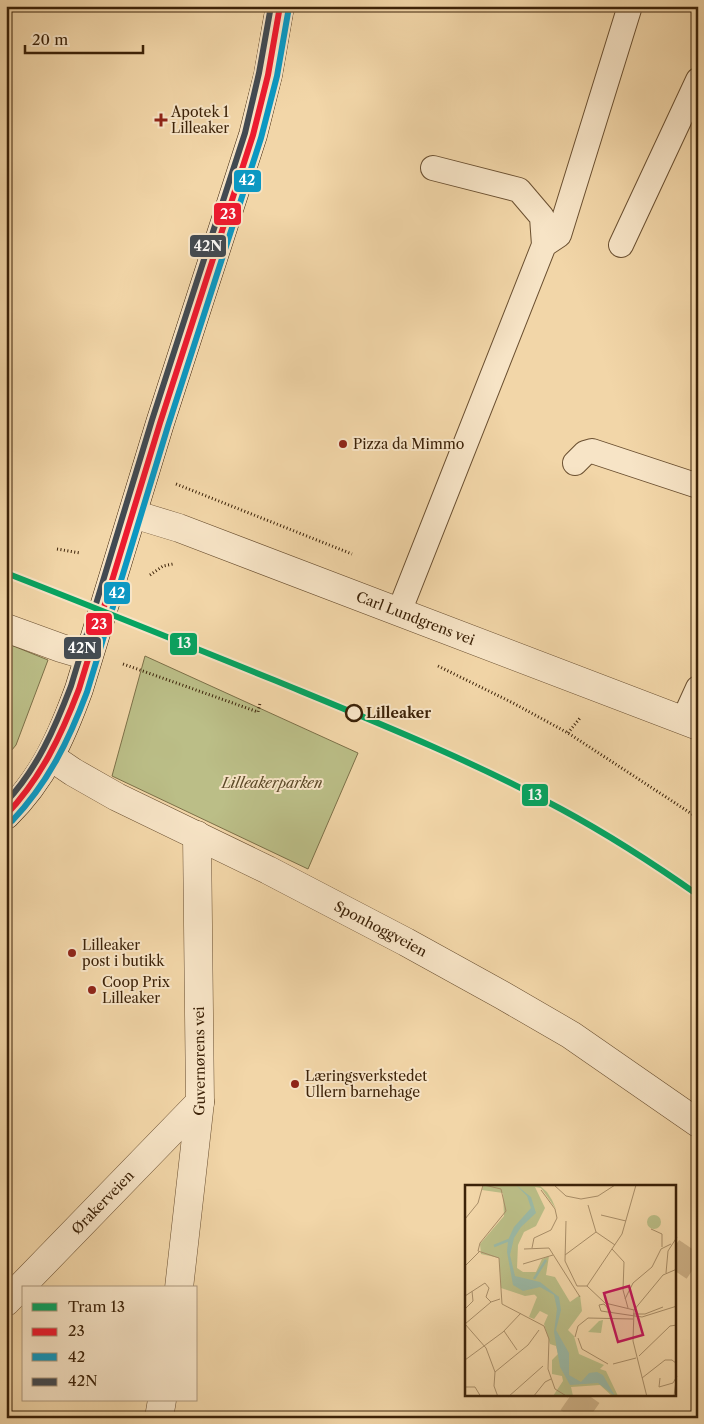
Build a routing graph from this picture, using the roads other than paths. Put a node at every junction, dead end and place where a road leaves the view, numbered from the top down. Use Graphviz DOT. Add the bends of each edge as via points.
graph roads {
  1 [pos="280,6"];
  2 [pos="630,6"];
  3 [pos="698,80"];
  4 [pos="433,168"];
  5 [pos="544,245"];
  6 [pos="621,246"];
  7 [pos="575,463"];
  8 [pos="698,486"];
  9 [pos="133,514"];
  10 [pos="399,612"];
  11 [pos="6,628"];
  12 [pos="88,656"];
  13 [pos="698,688"];
  14 [pos="691,724"];
  15 [pos="51,757"];
  16 [pos="6,815"];
  17 [pos="197,836"];
  18 [pos="200,1102"];
  19 [pos="698,1123"];
  20 [pos="179,1286"];
  21 [pos="6,1302"];
  22 [pos="162,1402"];
  23 [pos="159,1418"];
  1 -- 9 [label="street" via="254,133"];
  2 -- 5 [label="lane" via="559,235"];
  3 -- 6 [label="lane"];
  4 -- 5 [label="lane" via="519,190 542,217"];
  5 -- 10 [label="lane"];
  7 -- 8 [label="lane" via="592,451"];
  9 -- 10 [label="street, Carl Lundgrens vei" via="179,528"];
  9 -- 12 [label="street"];
  10 -- 14 [label="street, Carl Lundgrens vei"];
  11 -- 12 [label="street"];
  12 -- 15 [label="street" via="68,719"];
  13 -- 14 [label="lane"];
  15 -- 16 [label="street"];
  15 -- 17 [label="street, Sponhoggveien" via="72,772"];
  17 -- 18 [label="street, Guvernørens vei"];
  17 -- 19 [label="street, Sponhoggveien" via="406,942 502,995 571,1035"];
  18 -- 20 [label="street, Guvernørens vei"];
  18 -- 21 [label="street, Ørakerveien"];
  22 -- 23 [label="street"];
}
